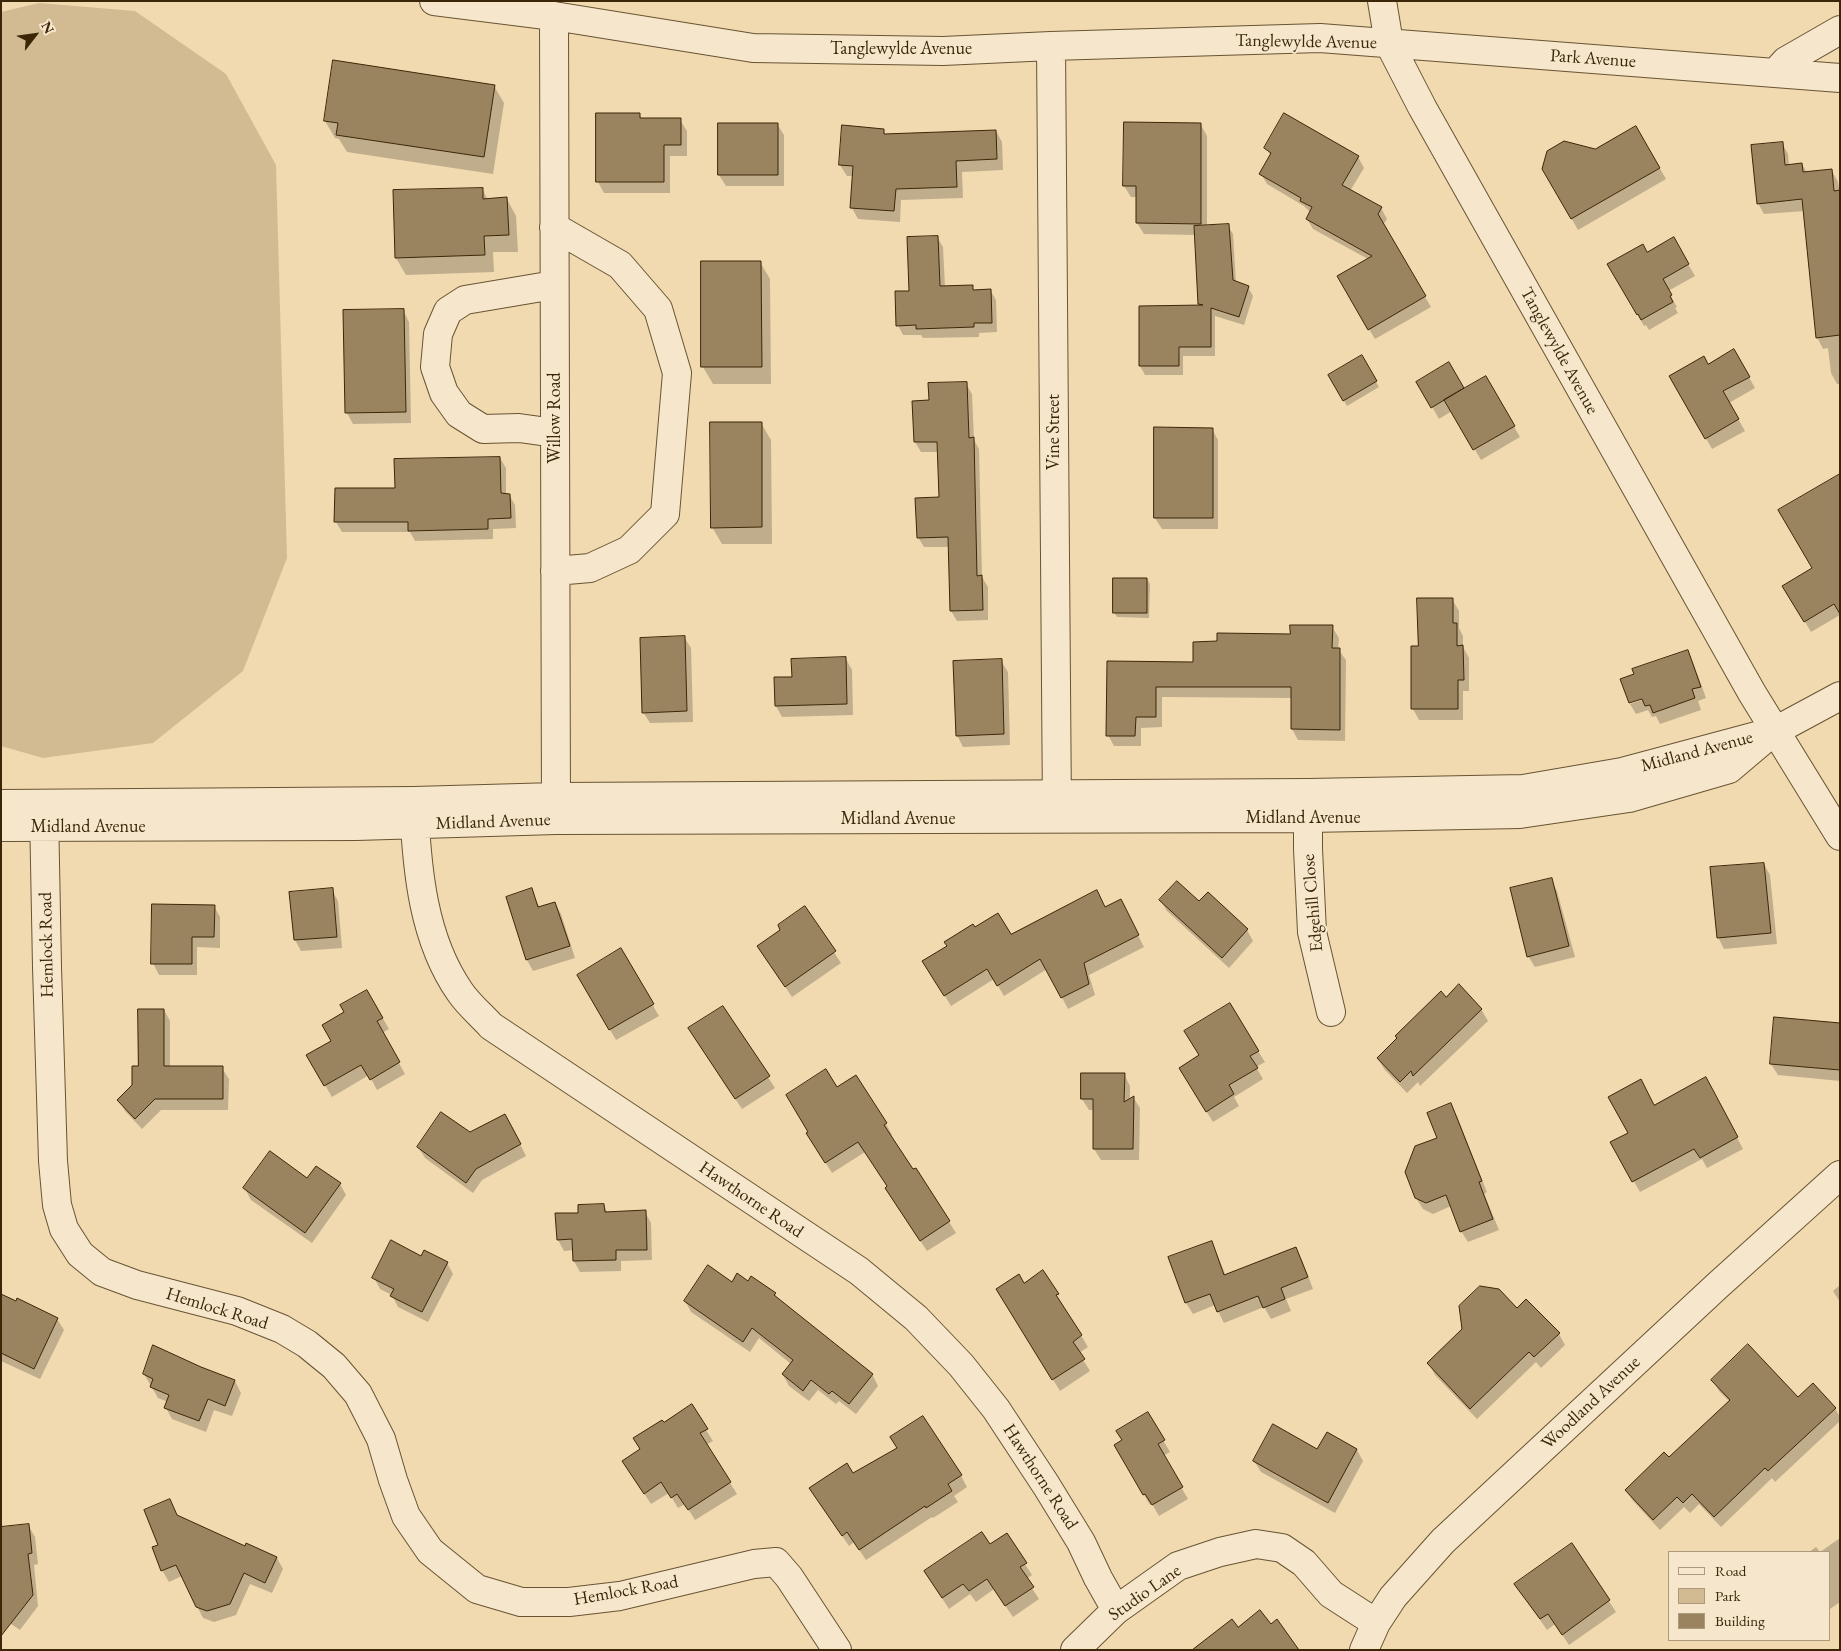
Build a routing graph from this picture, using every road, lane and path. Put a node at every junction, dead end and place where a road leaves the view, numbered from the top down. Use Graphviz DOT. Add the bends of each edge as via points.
graph roads {
  1 [pos="434,1"];
  2 [pos="1382,1"];
  3 [pos="554,16"];
  4 [pos="1840,30"];
  5 [pos="1389,43"];
  6 [pos="1051,46"];
  7 [pos="1774,73"];
  8 [pos="1840,78"];
  9 [pos="554,227"];
  10 [pos="554,285"];
  11 [pos="555,433"];
  12 [pos="555,571"];
  13 [pos="1840,696"];
  14 [pos="1774,731"];
  15 [pos="1,804"];
  16 [pos="1057,806"];
  17 [pos="1308,806"];
  18 [pos="556,808"];
  19 [pos="415,813"];
  20 [pos="44,816"];
  21 [pos="1,827"];
  22 [pos="1840,836"];
  23 [pos="1331,1012"];
  24 [pos="1840,1175"];
  25 [pos="1116,1610"];
  26 [pos="1376,1623"];
  27 [pos="837,1650"];
  28 [pos="1075,1650"];
  29 [pos="1364,1650"];
  1 -- 3 [label="street, Tanglewylde Avenue"];
  2 -- 5 [label="street"];
  3 -- 6 [label="street, Tanglewylde Avenue" via="753,48 943,51"];
  3 -- 9 [label="street, Willow Road"];
  4 -- 7 [label="street" via="1792,58"];
  5 -- 6 [label="street, Tanglewylde Avenue" via="1320,38"];
  5 -- 7 [label="street, Park Avenue"];
  5 -- 14 [label="street, Tanglewylde Avenue" via="1459,174"];
  6 -- 16 [label="street, Vine Street"];
  7 -- 8 [label="street, Park Avenue"];
  9 -- 10 [label="street, Willow Road"];
  9 -- 12 [label="street" via="620,265 658,309 678,373 665,514 628,550 590,568"];
  10 -- 11 [label="street, Willow Road"];
  10 -- 11 [label="street" via="465,300 448,310 438,334 436,368 444,393 460,414 483,429 519,428"];
  11 -- 12 [label="street, Willow Road"];
  12 -- 18 [label="street, Willow Road"];
  13 -- 14 [label="street, Midland Avenue"];
  14 -- 17 [label="street, Midland Avenue" via="1622,772 1523,789"];
  14 -- 22 [label="street, Tanglewylde Avenue"];
  15 -- 20 [label="street, Midland Avenue"];
  16 -- 17 [label="street, Midland Avenue"];
  16 -- 18 [label="street, Midland Avenue"];
  17 -- 23 [label="street, Edgehill Close" via="1312,932"];
  18 -- 19 [label="street, Midland Avenue"];
  19 -- 20 [label="street, Midland Avenue"];
  19 -- 25 [label="street, Hawthorne Road" via="419,871 429,921 440,958 460,993 491,1026 859,1272 916,1318 962,1365 996,1409 1081,1542"];
  20 -- 21 [label="street, Midland Avenue"];
  20 -- 27 [label="street, Hemlock Road" via="53,1161 57,1205 64,1229 80,1254 102,1272 137,1285 237,1311 282,1329 334,1366 358,1394 381,1439 406,1516 430,1551 476,1589 521,1602 569,1602 620,1596 754,1564 776,1562"];
  24 -- 26 [label="street, Woodland Avenue" via="1443,1541 1393,1597"];
  25 -- 26 [label="street, Studio Lane" via="1178,1566 1256,1544 1282,1548 1304,1563 1331,1594"];
  25 -- 28 [label="street, Studio Lane"];
  26 -- 29 [label="street, Woodland Avenue"];
}
